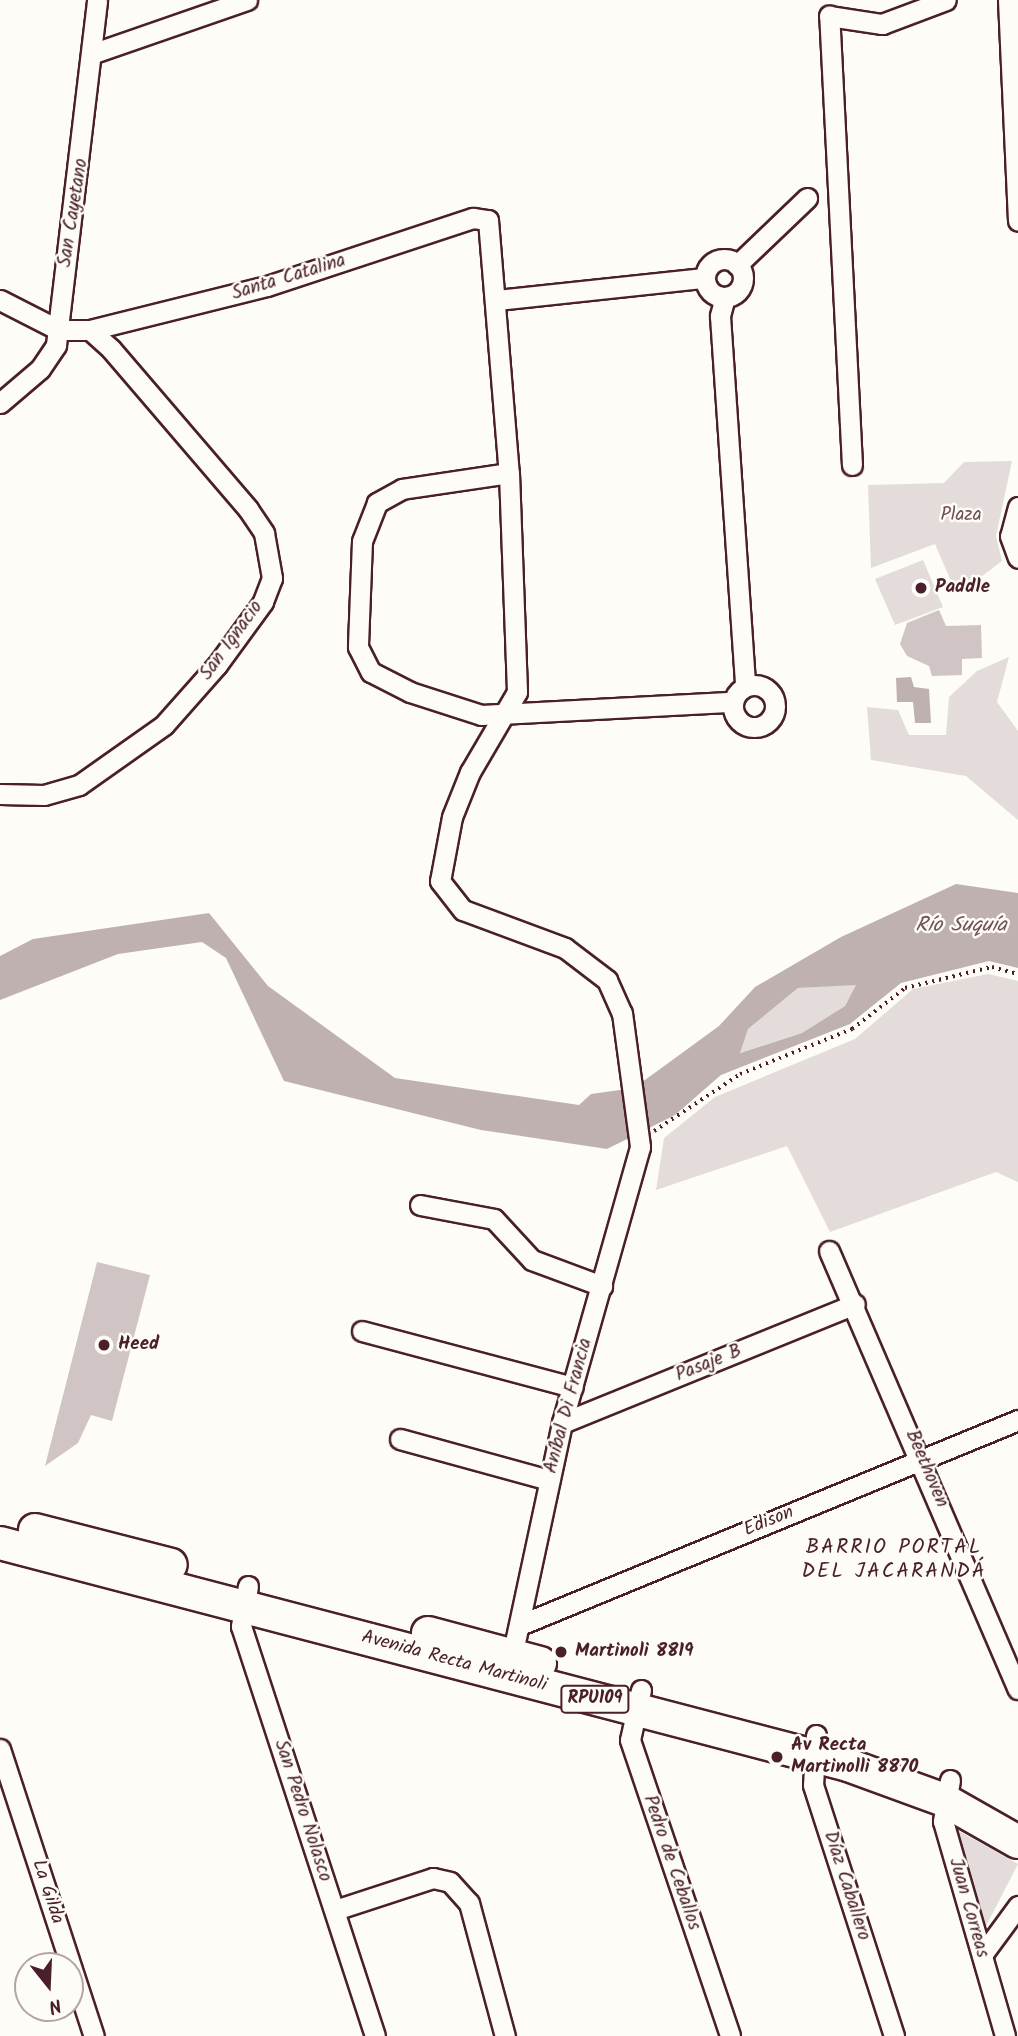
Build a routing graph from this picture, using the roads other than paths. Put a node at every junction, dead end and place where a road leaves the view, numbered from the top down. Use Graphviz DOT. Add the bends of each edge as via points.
graph roads {
  1 [pos="97,0"];
  2 [pos="247,0"];
  3 [pos="1008,0"];
  4 [pos="933,3"];
  5 [pos="94,53"];
  6 [pos="807,198"];
  7 [pos="1018,221"];
  8 [pos="737,264"];
  9 [pos="705,278"];
  10 [pos="725,297"];
  11 [pos="0,300"];
  12 [pos="497,300"];
  13 [pos="59,330"];
  14 [pos="90,330"];
  15 [pos="0,403"];
  16 [pos="852,465"];
  17 [pos="509,473"];
  18 [pos="1018,500"];
  19 [pos="1018,507"];
  20 [pos="1018,558"];
  21 [pos="745,686"];
  22 [pos="733,702"];
  23 [pos="508,715"];
  24 [pos="0,794"];
  25 [pos="420,1205"];
  26 [pos="829,1251"];
  27 [pos="602,1286"];
  28 [pos="855,1304"];
  29 [pos="362,1331"];
  30 [pos="573,1387"];
  31 [pos="1018,1420"];
  32 [pos="562,1423"];
  33 [pos="400,1439"];
  34 [pos="922,1458"];
  35 [pos="549,1480"];
  36 [pos="0,1521"];
  37 [pos="0,1543"];
  38 [pos="246,1596"];
  39 [pos="520,1625"];
  40 [pos="1013,1663"];
  41 [pos="510,1665"];
  42 [pos="1018,1689"];
  43 [pos="637,1700"];
  44 [pos="814,1745"];
  45 [pos="0,1749"];
  46 [pos="947,1790"];
  47 [pos="1018,1819"];
  48 [pos="1018,1842"];
  49 [pos="1018,1906"];
  50 [pos="335,1910"];
  51 [pos="982,1955"];
  52 [pos="94,2036"];
  53 [pos="375,2036"];
  54 [pos="505,2036"];
  55 [pos="730,2036"];
  56 [pos="894,2036"];
  57 [pos="1005,2036"];
  1 -- 5 [label="street, San Cayetano"];
  2 -- 5 [label="street"];
  3 -- 7 [label="street"];
  4 -- 16 [label="street" via="865,25 829,16"];
  5 -- 13 [label="street, San Cayetano"];
  6 -- 8 [label="street"];
  8 -- 9 [label="street" via="719,260"];
  8 -- 10 [label="street" via="740,288"];
  9 -- 10 [label="street" via="713,294"];
  9 -- 12 [label="street"];
  10 -- 21 [label="street" via="720,316"];
  11 -- 13 [label="street"];
  12 -- 14 [label="street, Santa Catalina" via="485,216 267,286"];
  12 -- 17 [label="street"];
  13 -- 14 [label="street"];
  13 -- 15 [label="street, San Cayetano" via="40,369"];
  14 -- 24 [label="street, San Ignacio" via="248,509 264,533 272,578 263,602 217,665 164,725 79,785 44,795"];
  17 -- 23 [label="street" via="517,692"];
  17 -- 23 [label="street" via="402,489 377,503 362,541 358,648 382,681 460,710"];
  18 -- 19 [label="street"];
  19 -- 20 [label="street" via="1010,536"];
  21 -- 22 [label="street"];
  21 -- 22 [label="street" via="771,692 771,719 746,726"];
  22 -- 23 [label="street"];
  23 -- 27 [label="street, Aníbal Di Francia" via="470,772 452,817 440,881 463,910 582,956 607,980 622,1013 640,1149"];
  25 -- 27 [label="street" via="494,1220 532,1260"];
  26 -- 28 [label="street, Beethoven"];
  27 -- 30 [label="street, Aníbal Di Francia"];
  28 -- 32 [label="street, Pasaje B"];
  28 -- 34 [label="street, Beethoven"];
  29 -- 30 [label="street"];
  30 -- 32 [label="street, Aníbal Di Francia"];
  31 -- 34 [label="street, Edison"];
  32 -- 35 [label="street, Aníbal Di Francia"];
  33 -- 35 [label="street"];
  34 -- 39 [label="street, Edison"];
  34 -- 40 [label="street, Beethoven"];
  35 -- 39 [label="street, Aníbal Di Francia"];
  36 -- 38 [label="main road, Avenida Recta Martinoli / RPU109"];
  37 -- 38 [label="main road, Avenida Recta Martinoli / RPU109"];
  38 -- 41 [label="main road, Avenida Recta Martinoli / RPU109"];
  38 -- 50 [label="street, San Pedro Nolasco" via="241,1626"];
  39 -- 41 [label="street, Aníbal Di Francia"];
  40 -- 42 [label="street, Beethoven"];
  41 -- 43 [label="main road, Avenida Recta Martinoli / RPU109"];
  43 -- 44 [label="main road, Avenida Recta Martinoli / RPU109"];
  43 -- 55 [label="street, Pedro de Ceballos" via="630,1740"];
  44 -- 46 [label="main road, Avenida Recta Martinoli / RPU109"];
  44 -- 56 [label="street, Díaz Caballero" via="813,1785"];
  45 -- 52 [label="street, La Gilda"];
  46 -- 47 [label="main road, Avenida Recta Martinoli / RPU109"];
  46 -- 48 [label="main road, Avenida Recta Martinoli / RPU109"];
  46 -- 51 [label="street, Juan Correas" via="943,1821"];
  49 -- 51 [label="street"];
  50 -- 53 [label="street, San Pedro Nolasco"];
  50 -- 54 [label="street" via="433,1878 450,1882 469,1903"];
  51 -- 57 [label="street, Juan Correas"];
}
